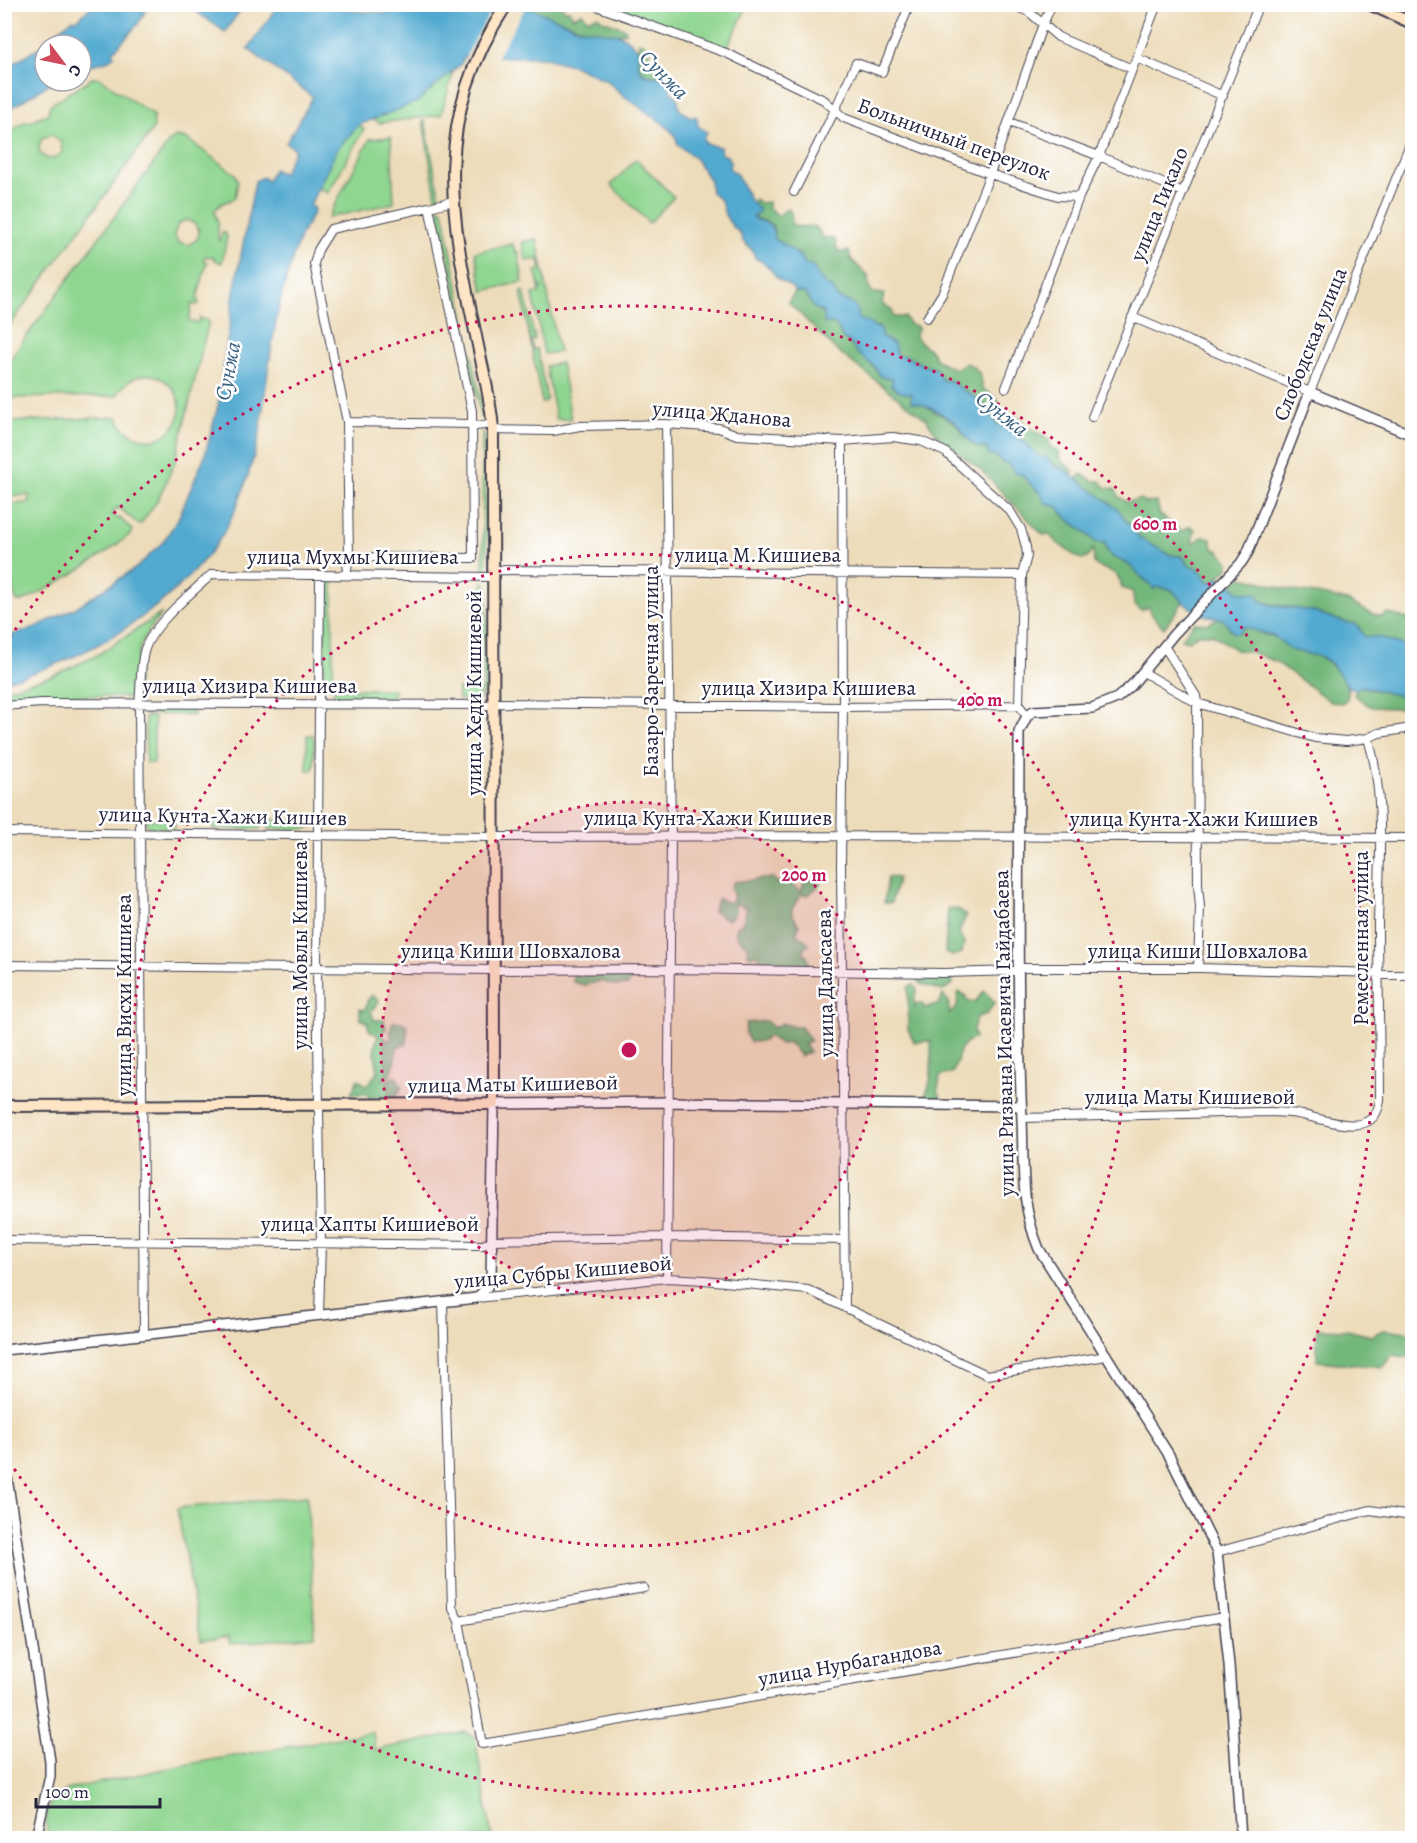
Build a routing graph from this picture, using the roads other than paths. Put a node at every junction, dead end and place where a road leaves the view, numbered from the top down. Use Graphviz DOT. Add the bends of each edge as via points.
graph roads {
  1 [pos="507,4"];
  2 [pos="591,4"];
  3 [pos="910,4"];
  4 [pos="1010,4"];
  5 [pos="1053,4"];
  6 [pos="1157,4"];
  7 [pos="1259,4"];
  8 [pos="1369,4"];
  9 [pos="1413,22"];
  10 [pos="1043,24"];
  11 [pos="1137,58"];
  12 [pos="1132,69"];
  13 [pos="1223,96"];
  14 [pos="835,110"];
  15 [pos="1009,122"];
  16 [pos="1413,139"];
  17 [pos="1099,156"];
  18 [pos="1404,161"];
  19 [pos="1413,164"];
  20 [pos="990,174"];
  21 [pos="794,192"];
  22 [pos="1183,192"];
  23 [pos="1079,197"];
  24 [pos="453,201"];
  25 [pos="429,207"];
  26 [pos="1132,317"];
  27 [pos="927,318"];
  28 [pos="1006,388"];
  29 [pos="1310,392"];
  30 [pos="1092,417"];
  31 [pos="347,422"];
  32 [pos="472,424"];
  33 [pos="666,424"];
  34 [pos="493,427"];
  35 [pos="1413,435"];
  36 [pos="842,441"];
  37 [pos="349,557"];
  38 [pos="669,572"];
  39 [pos="841,573"];
  40 [pos="320,574"];
  41 [pos="346,574"];
  42 [pos="494,574"];
  43 [pos="1022,575"];
  44 [pos="1164,646"];
  45 [pos="143,656"];
  46 [pos="1143,672"];
  47 [pos="140,703"];
  48 [pos="1197,703"];
  49 [pos="319,704"];
  50 [pos="495,704"];
  51 [pos="1019,705"];
  52 [pos="4,706"];
  53 [pos="669,706"];
  54 [pos="843,707"];
  55 [pos="1027,716"];
  56 [pos="1413,728"];
  57 [pos="1368,738"];
  58 [pos="4,832"];
  59 [pos="141,833"];
  60 [pos="318,835"];
  61 [pos="671,836"];
  62 [pos="842,836"];
  63 [pos="494,837"];
  64 [pos="1019,837"];
  65 [pos="1198,837"];
  66 [pos="1379,838"];
  67 [pos="1413,838"];
  68 [pos="4,965"];
  69 [pos="140,967"];
  70 [pos="317,968"];
  71 [pos="1198,968"];
  72 [pos="669,969"];
  73 [pos="494,970"];
  74 [pos="1018,970"];
  75 [pos="842,972"];
  76 [pos="1378,974"];
  77 [pos="1413,975"];
  78 [pos="667,1102"];
  79 [pos="494,1104"];
  80 [pos="844,1104"];
  81 [pos="142,1105"];
  82 [pos="319,1105"];
  83 [pos="4,1106"];
  84 [pos="1021,1106"];
  85 [pos="1022,1118"];
  86 [pos="1356,1125"];
  87 [pos="667,1237"];
  88 [pos="4,1240"];
  89 [pos="493,1240"];
  90 [pos="843,1240"];
  91 [pos="144,1242"];
  92 [pos="321,1243"];
  93 [pos="667,1278"];
  94 [pos="477,1298"];
  95 [pos="443,1301"];
  96 [pos="845,1308"];
  97 [pos="319,1315"];
  98 [pos="144,1335"];
  99 [pos="4,1350"];
  100 [pos="1107,1356"];
  101 [pos="4,1458"];
  102 [pos="1413,1516"];
  103 [pos="1217,1552"];
  104 [pos="644,1588"];
  105 [pos="1224,1617"];
  106 [pos="459,1621"];
  107 [pos="36,1839"];
  108 [pos="1241,1839"];
  1 -- 24 [label="main road, улица Хеди Кишиевой" via="479,55 466,89 454,145"];
  2 -- 14 [label="street, Больничный переулок" via="726,53 824,100"];
  3 -- 14 [label="street" via="882,72 856,63"];
  4 -- 10 [label="street" via="1029,12"];
  5 -- 10 [label="street"];
  6 -- 11 [label="street"];
  7 -- 13 [label="street, улица Гикало"];
  8 -- 9 [label="main road"];
  10 -- 12 [label="street" via="1058,38"];
  10 -- 15 [label="street"];
  11 -- 12 [label="street"];
  11 -- 13 [label="street"];
  12 -- 17 [label="street"];
  13 -- 22 [label="street, улица Гикало"];
  14 -- 20 [label="street, Больничный переулок" via="844,118"];
  14 -- 21 [label="street"];
  15 -- 17 [label="street"];
  15 -- 20 [label="street"];
  16 -- 18 [label="street, Слободская улица"];
  17 -- 22 [label="street"];
  17 -- 23 [label="street"];
  18 -- 19 [label="street"];
  18 -- 29 [label="street, Слободская улица"];
  20 -- 23 [label="street, Больничный переулок" via="1058,196"];
  20 -- 27 [label="street" via="942,294"];
  22 -- 26 [label="street, улица Гикало"];
  23 -- 28 [label="street"];
  24 -- 25 [label="street"];
  24 -- 34 [label="main road, улица Хеди Кишиевой"];
  25 -- 31 [label="street" via="331,229 318,250 314,264"];
  25 -- 32 [label="street"];
  26 -- 29 [label="street"];
  26 -- 30 [label="street, улица Гикало"];
  29 -- 35 [label="street"];
  29 -- 44 [label="street, Слободская улица" via="1248,552"];
  31 -- 32 [label="street, улица Жданова"];
  31 -- 37 [label="street"];
  32 -- 34 [label="street, улица Жданова"];
  32 -- 37 [label="street" via="473,558"];
  33 -- 34 [label="street, улица Жданова" via="580,426 553,431"];
  33 -- 36 [label="street, улица Жданова" via="719,428 737,435"];
  33 -- 38 [label="street, Базаро-Заречная улица"];
  34 -- 42 [label="main road, улица Хеди Кишиевой"];
  36 -- 39 [label="street, улица Дальсаева"];
  36 -- 43 [label="street, улица Жданова" via="893,437 921,441 945,452 1010,512 1021,529 1027,556"];
  37 -- 41 [label="street"];
  38 -- 39 [label="street, улица М.Кишиева"];
  38 -- 42 [label="street, улица М.Кишиева"];
  38 -- 53 [label="street, Базаро-Заречная улица"];
  39 -- 43 [label="street, улица М.Кишиева"];
  39 -- 54 [label="street, улица Дальсаева"];
  40 -- 41 [label="street, улица Мухмы Кишиева"];
  40 -- 45 [label="street, улица Мухмы Кишиева" via="212,574 153,633"];
  40 -- 49 [label="street, улица Мовлы Кишиева"];
  41 -- 42 [label="street, улица Мухмы Кишиева"];
  42 -- 50 [label="main road, улица Хеди Кишиевой"];
  43 -- 51 [label="street"];
  44 -- 46 [label="street, Слободская улица"];
  44 -- 48 [label="street"];
  45 -- 47 [label="street, улица Висхи Кишиева"];
  46 -- 48 [label="street"];
  46 -- 55 [label="street" via="1124,692 1101,706 1033,711"];
  47 -- 49 [label="street, улица Хизира Кишиева"];
  47 -- 52 [label="street, улица Хизира Кишиева"];
  47 -- 59 [label="street, улица Висхи Кишиева"];
  48 -- 57 [label="street" via="1315,738"];
  48 -- 65 [label="street"];
  49 -- 50 [label="street, улица Хизира Кишиева"];
  49 -- 60 [label="street, улица Мовлы Кишиева"];
  50 -- 53 [label="street, улица Хизира Кишиева"];
  50 -- 63 [label="main road, улица Хеди Кишиевой"];
  51 -- 54 [label="street, улица Хизира Кишиева"];
  51 -- 55 [label="street"];
  53 -- 54 [label="street, улица Хизира Кишиева"];
  53 -- 61 [label="street, Базаро-Заречная улица"];
  54 -- 62 [label="street, улица Дальсаева"];
  55 -- 64 [label="street, улица Ризвана Исаевича Гайдабаева" via="1019,732"];
  56 -- 57 [label="street" via="1379,732"];
  57 -- 66 [label="street, Ремесленная улица" via="1376,771"];
  58 -- 59 [label="street, улица Кунта-Хажи Кишиев"];
  59 -- 60 [label="street, улица Кунта-Хажи Кишиев"];
  59 -- 69 [label="street, улица Висхи Кишиева"];
  60 -- 63 [label="street, улица Кунта-Хажи Кишиев"];
  60 -- 70 [label="street, улица Мовлы Кишиева"];
  61 -- 62 [label="street, улица Кунта-Хажи Кишиев"];
  61 -- 63 [label="street, улица Кунта-Хажи Кишиев"];
  61 -- 72 [label="street, Базаро-Заречная улица"];
  62 -- 64 [label="street, улица Кунта-Хажи Кишиев"];
  62 -- 75 [label="street, улица Дальсаева"];
  63 -- 73 [label="main road, улица Хеди Кишиевой"];
  64 -- 65 [label="street, улица Кунта-Хажи Кишиев"];
  64 -- 74 [label="street, улица Ризвана Исаевича Гайдабаева"];
  65 -- 66 [label="street, улица Кунта-Хажи Кишиев"];
  65 -- 71 [label="street"];
  66 -- 67 [label="street, улица Кунта-Хажи Кишиев"];
  66 -- 76 [label="street, Ремесленная улица"];
  68 -- 69 [label="street, улица Киши Шовхалова"];
  69 -- 70 [label="street, улица Киши Шовхалова"];
  69 -- 81 [label="street, улица Висхи Кишиева"];
  70 -- 73 [label="street, улица Киши Шовхалова"];
  70 -- 82 [label="street, улица Мовлы Кишиева"];
  71 -- 74 [label="street, улица Киши Шовхалова"];
  71 -- 76 [label="street, улица Киши Шовхалова"];
  72 -- 73 [label="street, улица Киши Шовхалова"];
  72 -- 75 [label="street, улица Киши Шовхалова"];
  72 -- 78 [label="street, Базаро-Заречная улица"];
  73 -- 79 [label="main road, улица Хеди Кишиевой"];
  74 -- 75 [label="street, улица Киши Шовхалова"];
  74 -- 84 [label="street, улица Ризвана Исаевича Гайдабаева"];
  75 -- 80 [label="street, улица Дальсаева"];
  76 -- 77 [label="street, улица Киши Шовхалова"];
  76 -- 86 [label="street, Ремесленная улица" via="1380,1107 1371,1120"];
  78 -- 79 [label="street, улица Маты Кишиевой"];
  78 -- 80 [label="street, улица Маты Кишиевой"];
  78 -- 87 [label="street, Базаро-Заречная улица"];
  79 -- 82 [label="main road, улица Маты Кишиевой"];
  79 -- 89 [label="street, улица Хеди Кишиевой"];
  80 -- 84 [label="street, улица Маты Кишиевой"];
  80 -- 90 [label="street, улица Дальсаева"];
  81 -- 82 [label="main road, улица Маты Кишиевой"];
  81 -- 83 [label="main road, улица Маты Кишиевой"];
  81 -- 91 [label="street, улица Висхи Кишиева"];
  82 -- 92 [label="street, улица Мовлы Кишиева"];
  84 -- 85 [label="street, улица Ризвана Исаевича Гайдабаева"];
  85 -- 86 [label="street, улица Маты Кишиевой" via="1264,1112 1294,1113"];
  85 -- 100 [label="street, улица Ризвана Исаевича Гайдабаева" via="1023,1182 1030,1227 1050,1267"];
  87 -- 89 [label="street, улица Хапты Кишиевой"];
  87 -- 90 [label="street, улица Хапты Кишиевой"];
  87 -- 93 [label="street, Базаро-Заречная улица"];
  88 -- 91 [label="street, улица Хапты Кишиевой"];
  89 -- 92 [label="street, улица Хапты Кишиевой" via="483,1245"];
  89 -- 94 [label="street, улица Хеди Кишиевой" via="491,1279"];
  90 -- 96 [label="street, улица Дальсаева"];
  91 -- 92 [label="street, улица Хапты Кишиевой"];
  91 -- 98 [label="street, улица Висхи Кишиева"];
  92 -- 97 [label="street, улица Мовлы Кишиева"];
  93 -- 94 [label="street, улица Субры Кишиевой"];
  93 -- 96 [label="street, улица Субры Кишиевой" via="808,1290"];
  94 -- 95 [label="street, улица Субры Кишиевой"];
  95 -- 97 [label="street, улица Субры Кишиевой"];
  95 -- 106 [label="street" via="452,1607"];
  96 -- 100 [label="street, улица Субры Кишиевой" via="987,1375"];
  97 -- 98 [label="street, улица Субры Кишиевой"];
  98 -- 99 [label="street, улица Субры Кишиевой"];
  100 -- 103 [label="street, улица Ризвана Исаевича Гайдабаева" via="1169,1455"];
  101 -- 107 [label="street" via="50,1761"];
  102 -- 103 [label="street" via="1370,1510"];
  103 -- 105 [label="street, улица Ризвана Исаевича Гайдабаева"];
  104 -- 106 [label="street"];
  105 -- 106 [label="street, улица Нурбагандова" via="482,1744"];
  105 -- 108 [label="street, улица Ризвана Исаевича Гайдабаева"];
}
